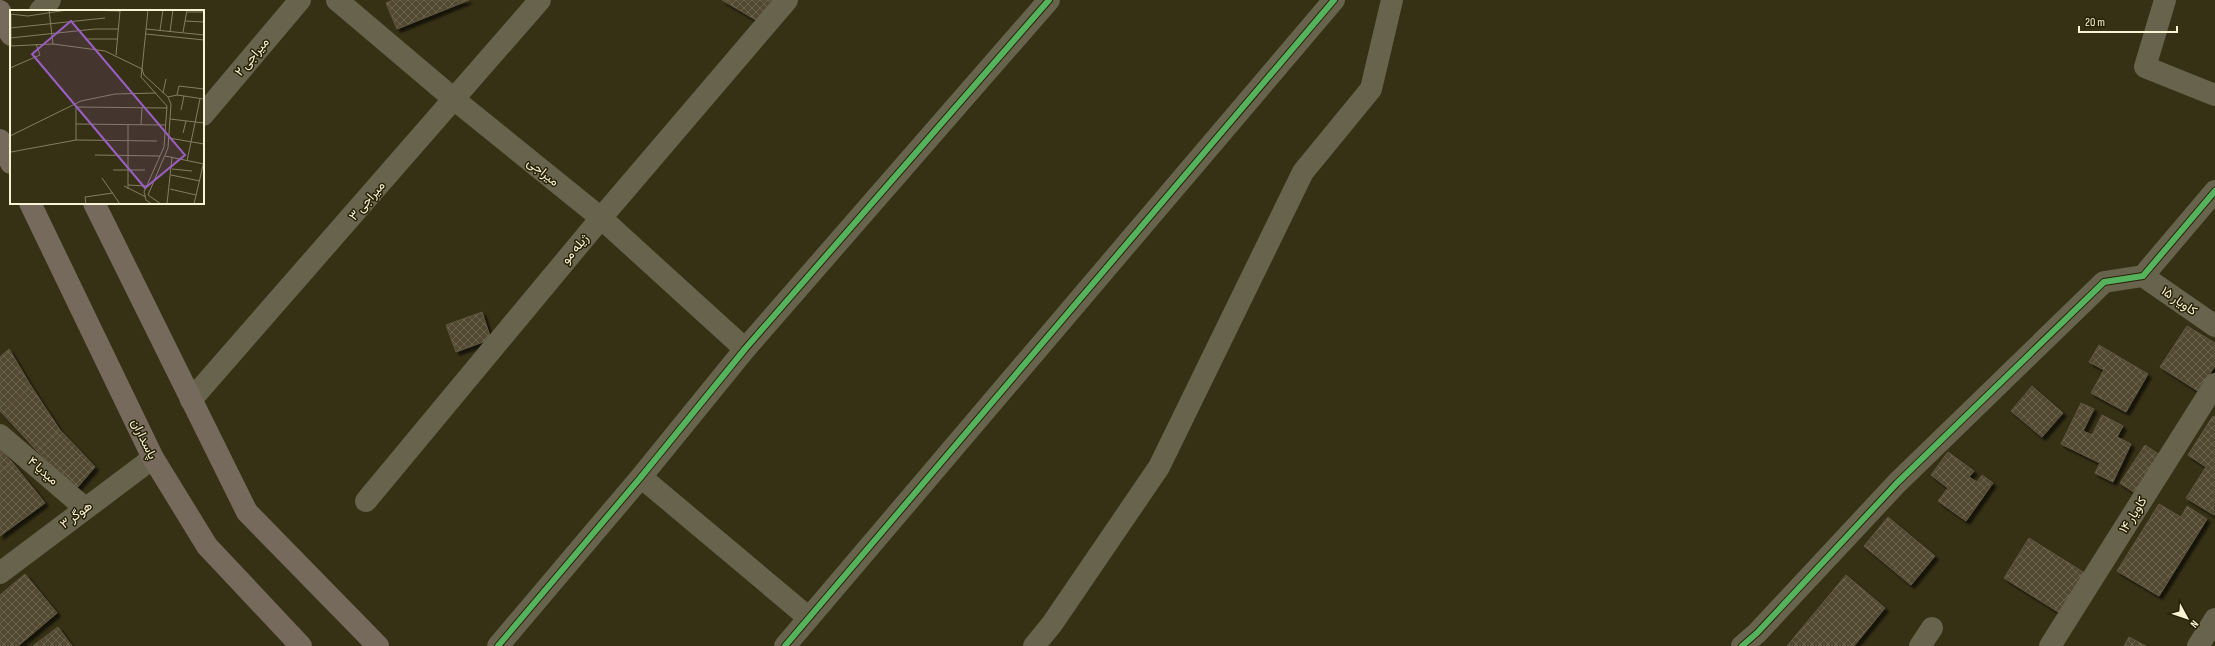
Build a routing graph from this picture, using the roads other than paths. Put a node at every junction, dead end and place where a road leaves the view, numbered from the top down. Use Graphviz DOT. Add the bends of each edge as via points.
graph roads {
  1 [pos="50,0"];
  2 [pos="300,0"];
  3 [pos="337,0"];
  4 [pos="540,0"];
  5 [pos="787,0"];
  6 [pos="1049,0"];
  7 [pos="1334,0"];
  8 [pos="1392,0"];
  9 [pos="2165,0"];
  10 [pos="41,10"];
  11 [pos="0,11"];
  12 [pos="10,33"];
  13 [pos="2215,95"];
  14 [pos="455,100"];
  15 [pos="204,114"];
  16 [pos="0,140"];
  17 [pos="10,161"];
  18 [pos="2215,190"];
  19 [pos="30,204"];
  20 [pos="94,204"];
  21 [pos="601,218"];
  22 [pos="2143,276"];
  23 [pos="2215,326"];
  24 [pos="745,349"];
  25 [pos="2215,384"];
  26 [pos="191,400"];
  27 [pos="0,435"];
  28 [pos="153,458"];
  29 [pos="641,477"];
  30 [pos="366,501"];
  31 [pos="85,508"];
  32 [pos="0,573"];
  33 [pos="809,618"];
  34 [pos="2215,618"];
  35 [pos="1932,628"];
  36 [pos="296,645"];
  37 [pos="378,646"];
  38 [pos="498,646"];
  39 [pos="785,646"];
  40 [pos="1034,646"];
  41 [pos="1742,646"];
  42 [pos="1920,646"];
  43 [pos="2050,646"];
  44 [pos="2198,646"];
  1 -- 10 [label="street"];
  2 -- 15 [label="street, میراجی ۲"];
  3 -- 14 [label="street, میراجی"];
  4 -- 14 [label="street, میراجی ۳"];
  5 -- 21 [label="street, ژیله مو"];
  6 -- 24 [label="street"];
  7 -- 33 [label="street"];
  8 -- 40 [label="street" via="1371,89 1303,172 1159,467 1052,624"];
  9 -- 13 [label="street" via="2145,67"];
  11 -- 12 [label="main road"];
  14 -- 21 [label="street, میراجی"];
  14 -- 26 [label="street, میراجی ۳"];
  16 -- 17 [label="main road"];
  18 -- 22 [label="street"];
  19 -- 28 [label="main road, پاسداران"];
  20 -- 26 [label="main road"];
  21 -- 24 [label="street, میراجی"];
  21 -- 30 [label="street, ژیله مو"];
  22 -- 23 [label="street, کاویار ۱۵"];
  22 -- 41 [label="street" via="2104,282 1897,483"];
  24 -- 29 [label="street"];
  25 -- 43 [label="street, کاویار ۱۴"];
  26 -- 37 [label="main road" via="247,512"];
  27 -- 31 [label="street, میدیا ۴"];
  28 -- 31 [label="street, هوگر ۳"];
  28 -- 36 [label="main road, پاسداران" via="207,546"];
  29 -- 33 [label="street"];
  29 -- 38 [label="street"];
  31 -- 32 [label="street, هوگر ۳"];
  33 -- 39 [label="street"];
  34 -- 44 [label="street"];
  35 -- 42 [label="street"];
}
